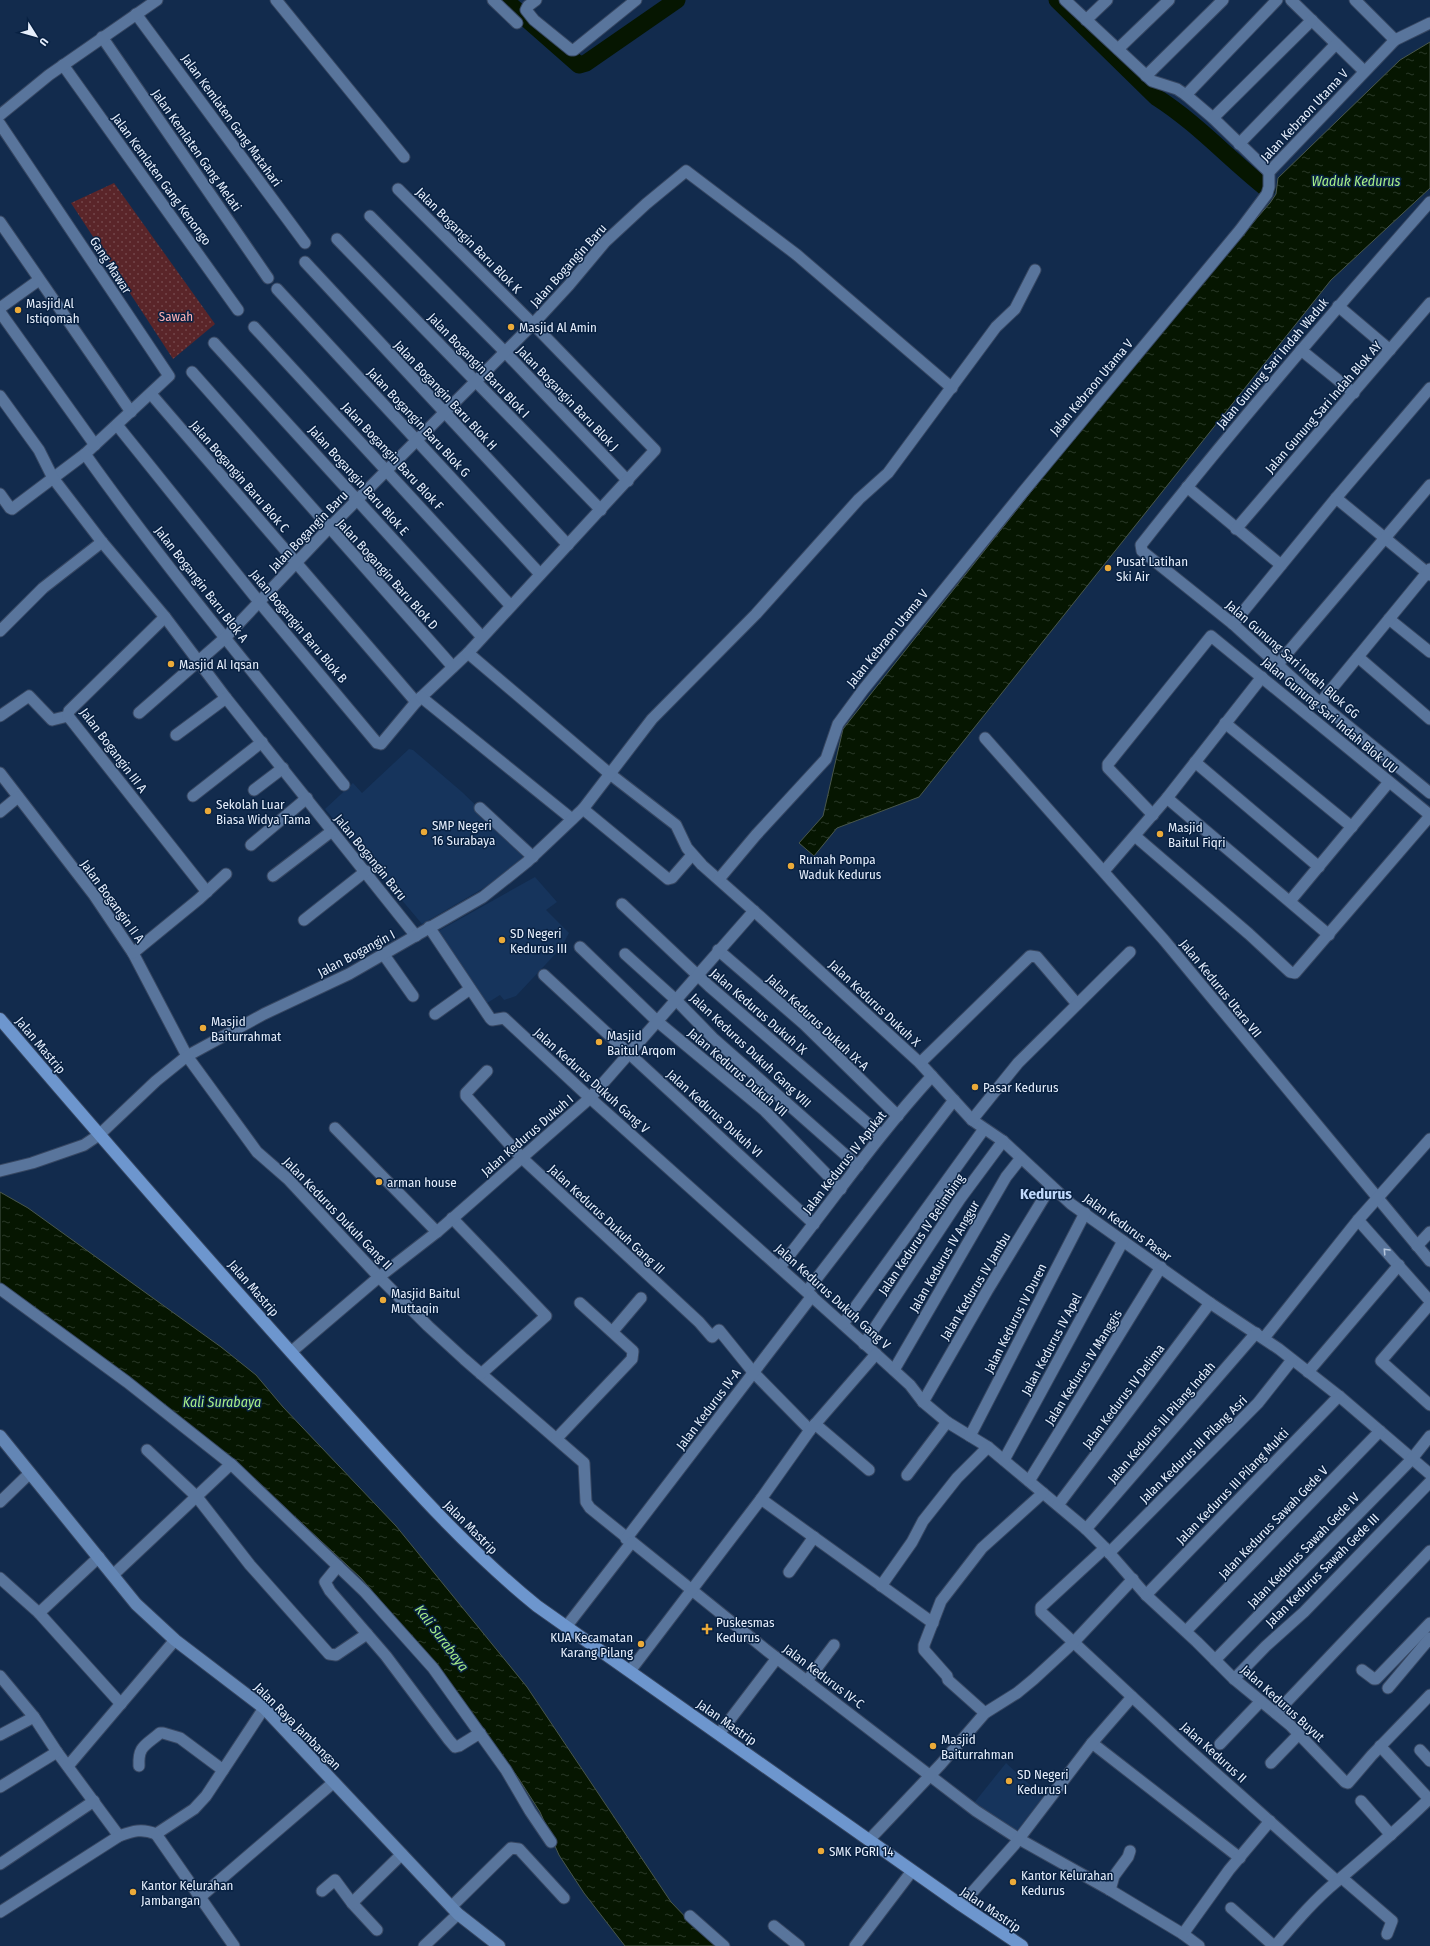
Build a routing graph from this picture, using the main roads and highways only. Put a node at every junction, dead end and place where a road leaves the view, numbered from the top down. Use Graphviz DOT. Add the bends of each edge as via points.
graph roads {
  1 [pos="0,1019"];
  2 [pos="0,1436"];
  3 [pos="498,1946"];
  4 [pos="1022,1946"];
  1 -- 4 [label="main road, Jalan Mastrip" via="291,1352 456,1532 507,1582 566,1627"];
  2 -- 3 [label="main road, Jalan Raya Jambangan" via="136,1604 175,1640 264,1708 454,1911"];
}
